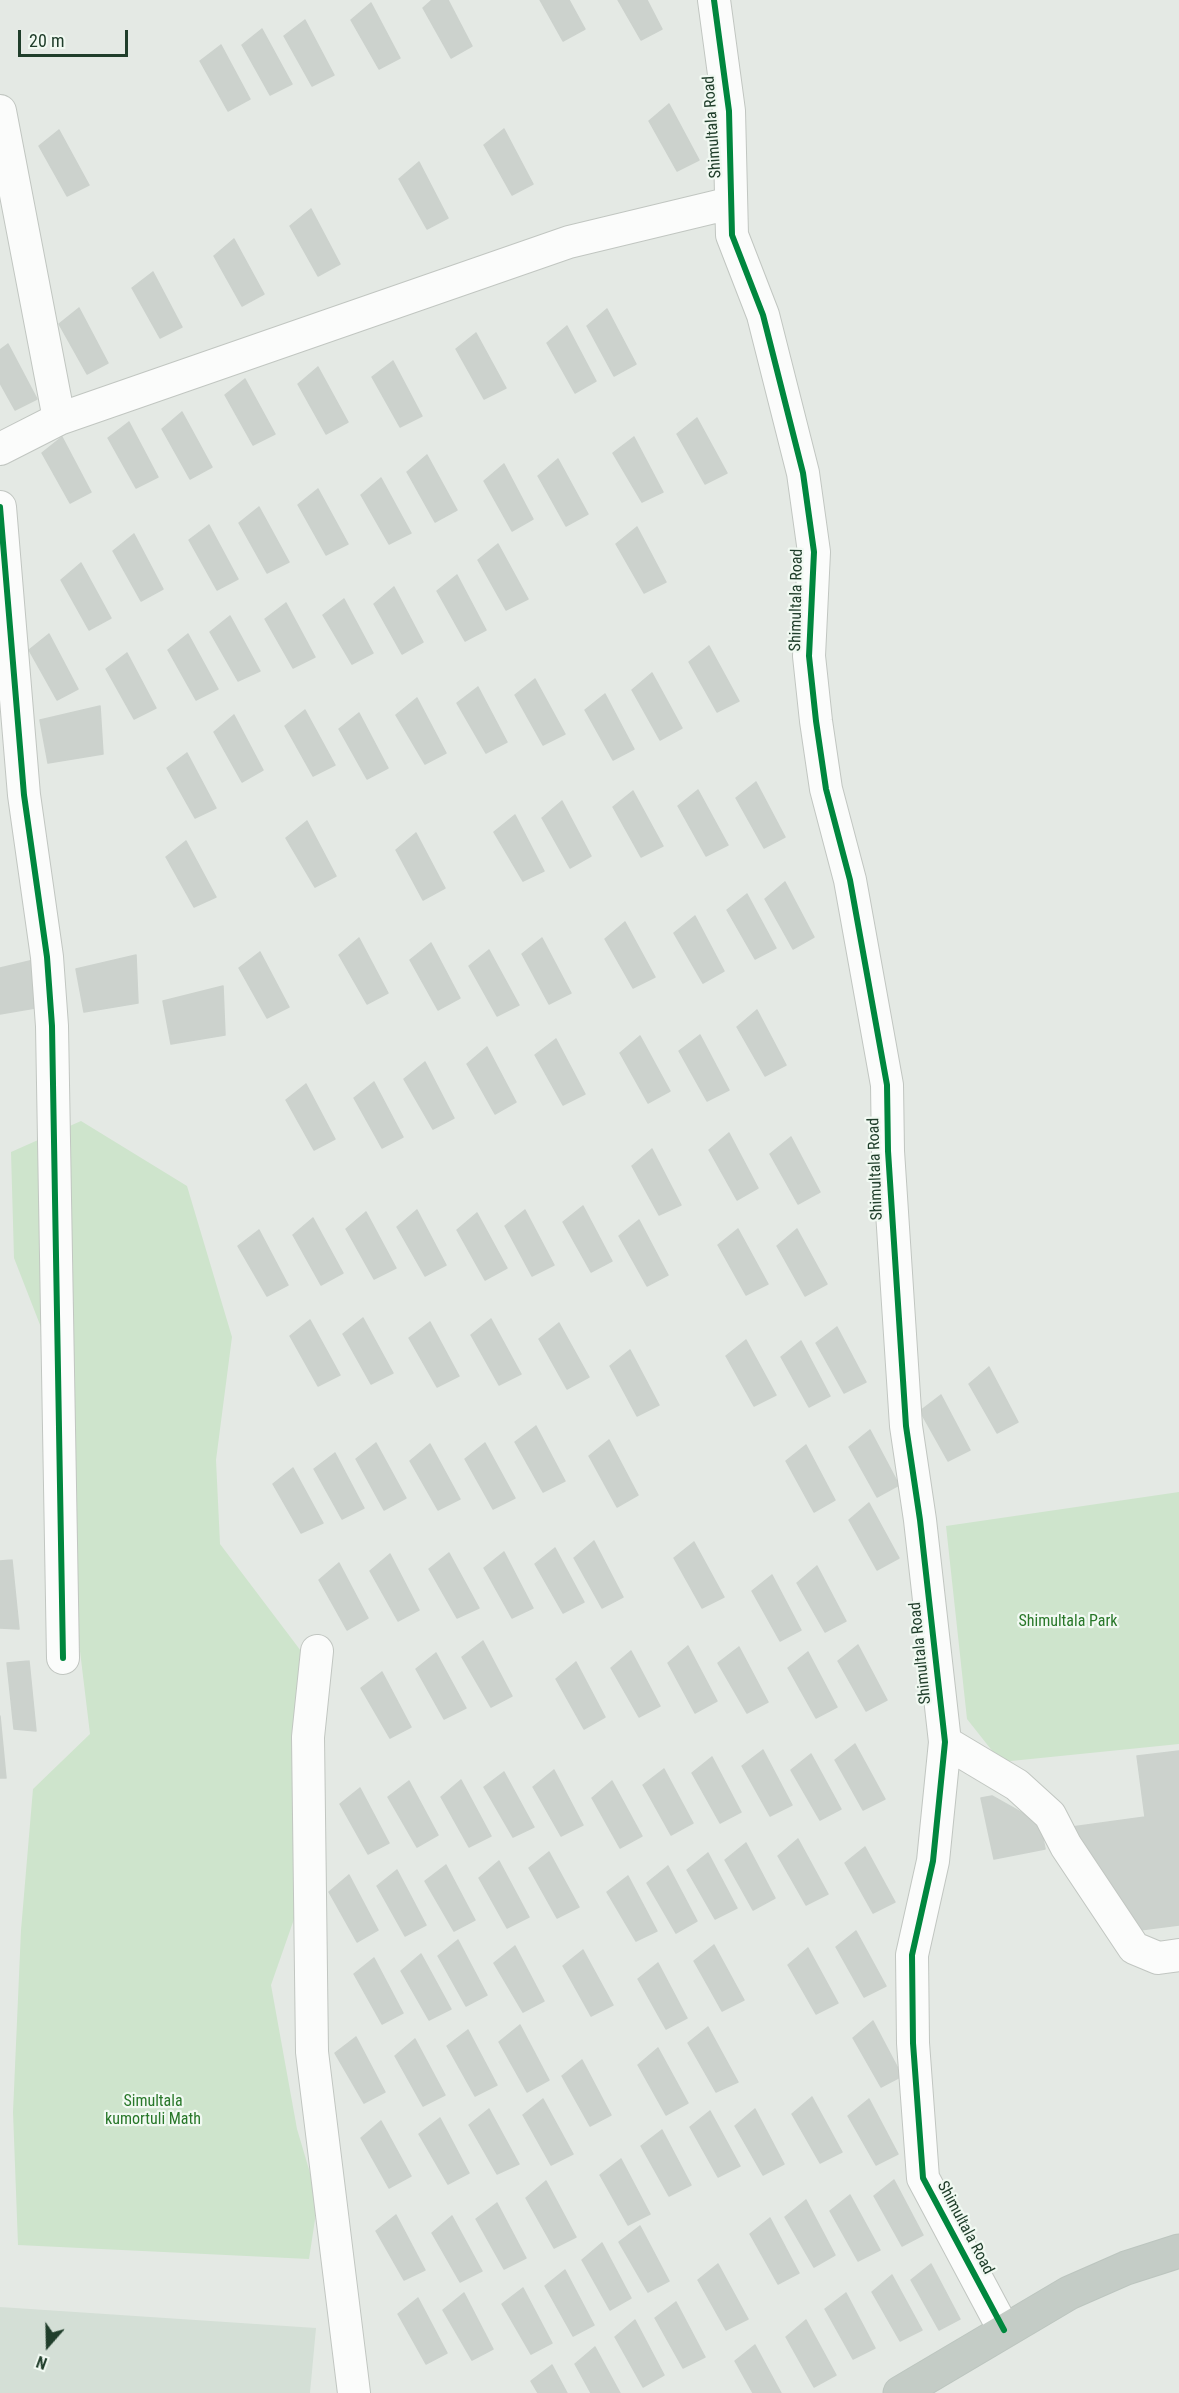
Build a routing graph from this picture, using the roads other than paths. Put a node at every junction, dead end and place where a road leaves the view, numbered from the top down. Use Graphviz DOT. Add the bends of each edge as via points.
graph roads {
  1 [pos="714,0"];
  2 [pos="0,111"];
  3 [pos="731,203"];
  4 [pos="58,419"];
  5 [pos="0,449"];
  6 [pos="0,507"];
  7 [pos="317,1652"];
  8 [pos="63,1658"];
  9 [pos="945,1742"];
  10 [pos="1179,1955"];
  11 [pos="1179,2252"];
  12 [pos="1004,2330"];
  13 [pos="905,2391"];
  14 [pos="354,2393"];
  1 -- 3 [label="street, Shimultala Road" via="729,111"];
  2 -- 4 [label="street"];
  3 -- 4 [label="street" via="569,242"];
  3 -- 9 [label="street, Shimultala Road" via="732,235 763,315 803,473 814,552 809,656 816,721 826,789 850,880 887,1085 906,1426"];
  4 -- 5 [label="street"];
  6 -- 8 [label="street" via="24,795 47,957 52,1026"];
  7 -- 14 [label="street" via="308,1737 312,2052"];
  9 -- 10 [label="street" via="1017,1785 1050,1815 1066,1846 1134,1948 1158,1958"];
  9 -- 12 [label="street, Shimultala Road" via="933,1861 912,1955 913,2043 923,2178"];
  11 -- 12 [label="highway" via="1126,2268"];
  12 -- 13 [label="highway"];
}
